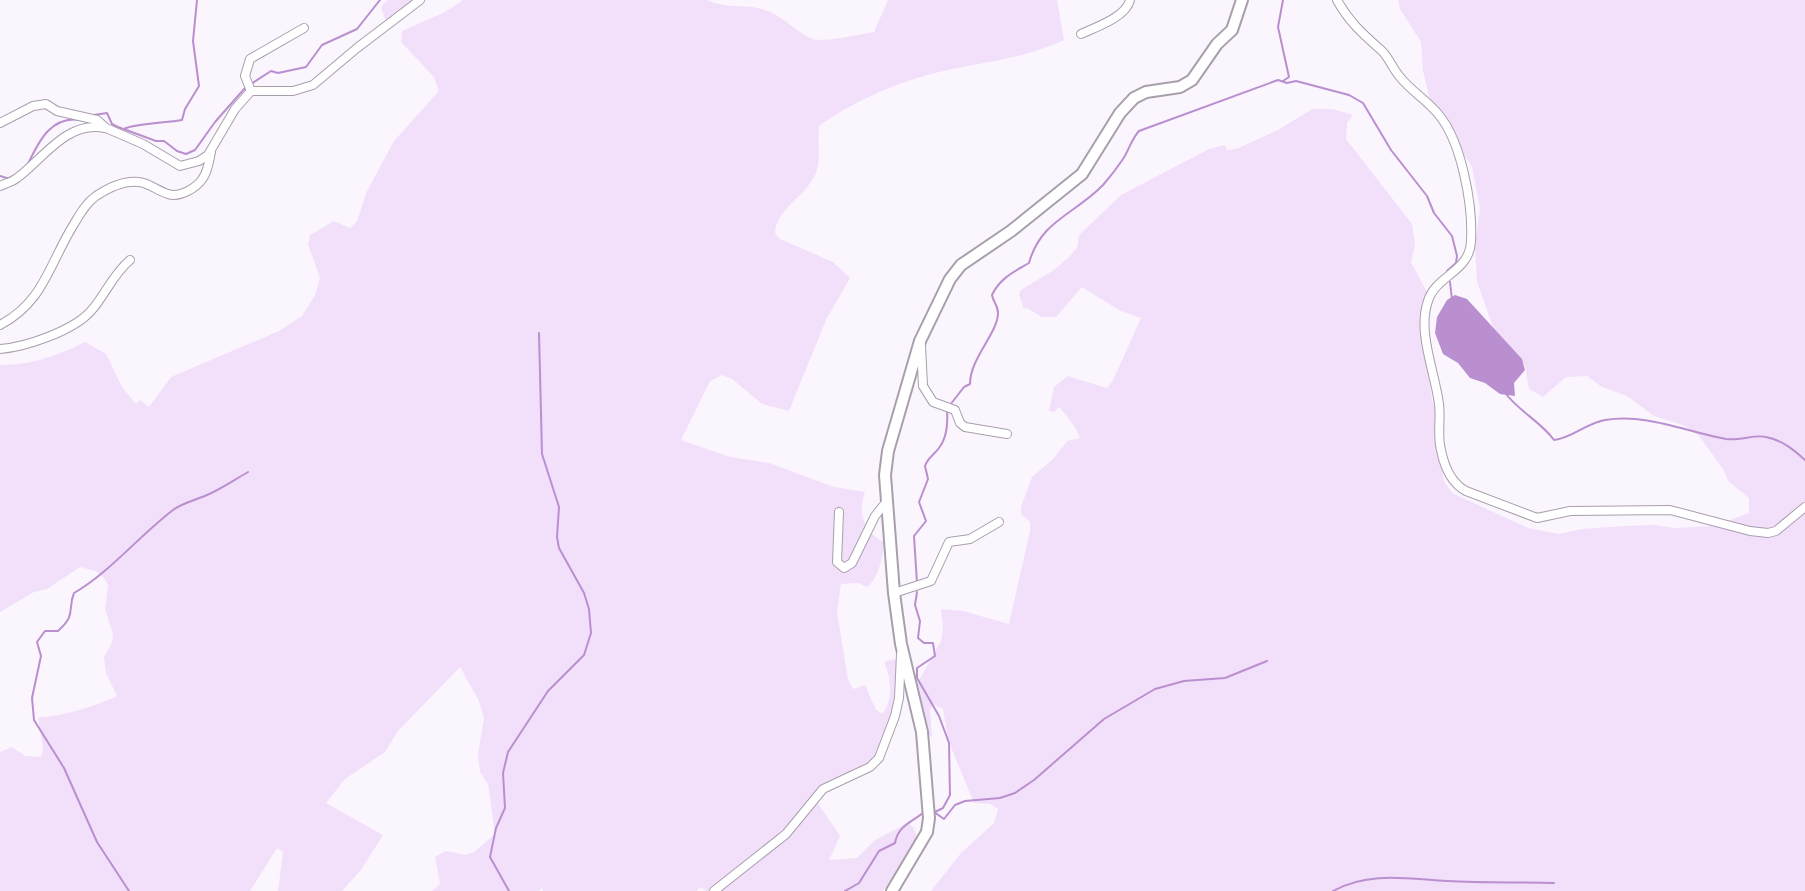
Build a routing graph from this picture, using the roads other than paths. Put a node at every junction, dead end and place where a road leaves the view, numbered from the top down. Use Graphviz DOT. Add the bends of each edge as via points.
graph roads {
  1 [pos="420,0"];
  2 [pos="1130,0"];
  3 [pos="1242,0"];
  4 [pos="1337,0"];
  5 [pos="304,28"];
  6 [pos="1081,34"];
  7 [pos="251,92"];
  8 [pos="0,123"];
  9 [pos="106,128"];
  10 [pos="211,151"];
  11 [pos="0,186"];
  12 [pos="130,260"];
  13 [pos="0,325"];
  14 [pos="920,341"];
  15 [pos="0,349"];
  16 [pos="1007,434"];
  17 [pos="888,500"];
  18 [pos="1805,507"];
  19 [pos="839,512"];
  20 [pos="999,522"];
  21 [pos="894,593"];
  22 [pos="901,644"];
  23 [pos="714,891"];
  24 [pos="892,891"];
  1 -- 7 [label="street" via="313,85 293,91"];
  2 -- 6 [label="street" via="1118,14"];
  3 -- 14 [label="street" via="1232,30 1192,80 1180,87 1146,92 1134,98 1120,113 1083,174 961,265 950,279"];
  4 -- 18 [label="street" via="1356,30 1382,51 1400,77 1440,116 1467,191 1471,226 1468,257 1432,291 1424,314 1439,407 1441,451 1452,479 1466,491 1538,518 1570,511 1670,510 1768,533"];
  5 -- 7 [label="street" via="250,59 245,76"];
  7 -- 10 [label="street" via="235,109"];
  8 -- 9 [label="street" via="42,103 64,113 90,117"];
  9 -- 10 [label="street" via="180,166 199,161"];
  9 -- 11 [label="street" via="89,127 66,137 15,180"];
  10 -- 13 [label="street" via="204,178 179,195 171,196 136,182 120,184 95,197 84,207 56,253 36,297"];
  12 -- 15 [label="street" via="80,320 33,342"];
  14 -- 16 [label="street" via="923,386 933,402 955,410 964,426"];
  14 -- 17 [label="street" via="886,464"];
  17 -- 19 [label="street" via="875,516 852,563 844,568 837,562"];
  17 -- 21 [label="street"];
  20 -- 21 [label="street" via="970,538 949,542 931,581"];
  21 -- 22 [label="street"];
  22 -- 23 [label="street" via="899,698 879,758 823,789 786,834"];
  22 -- 24 [label="street" via="922,732 929,818 924,838"];
}
